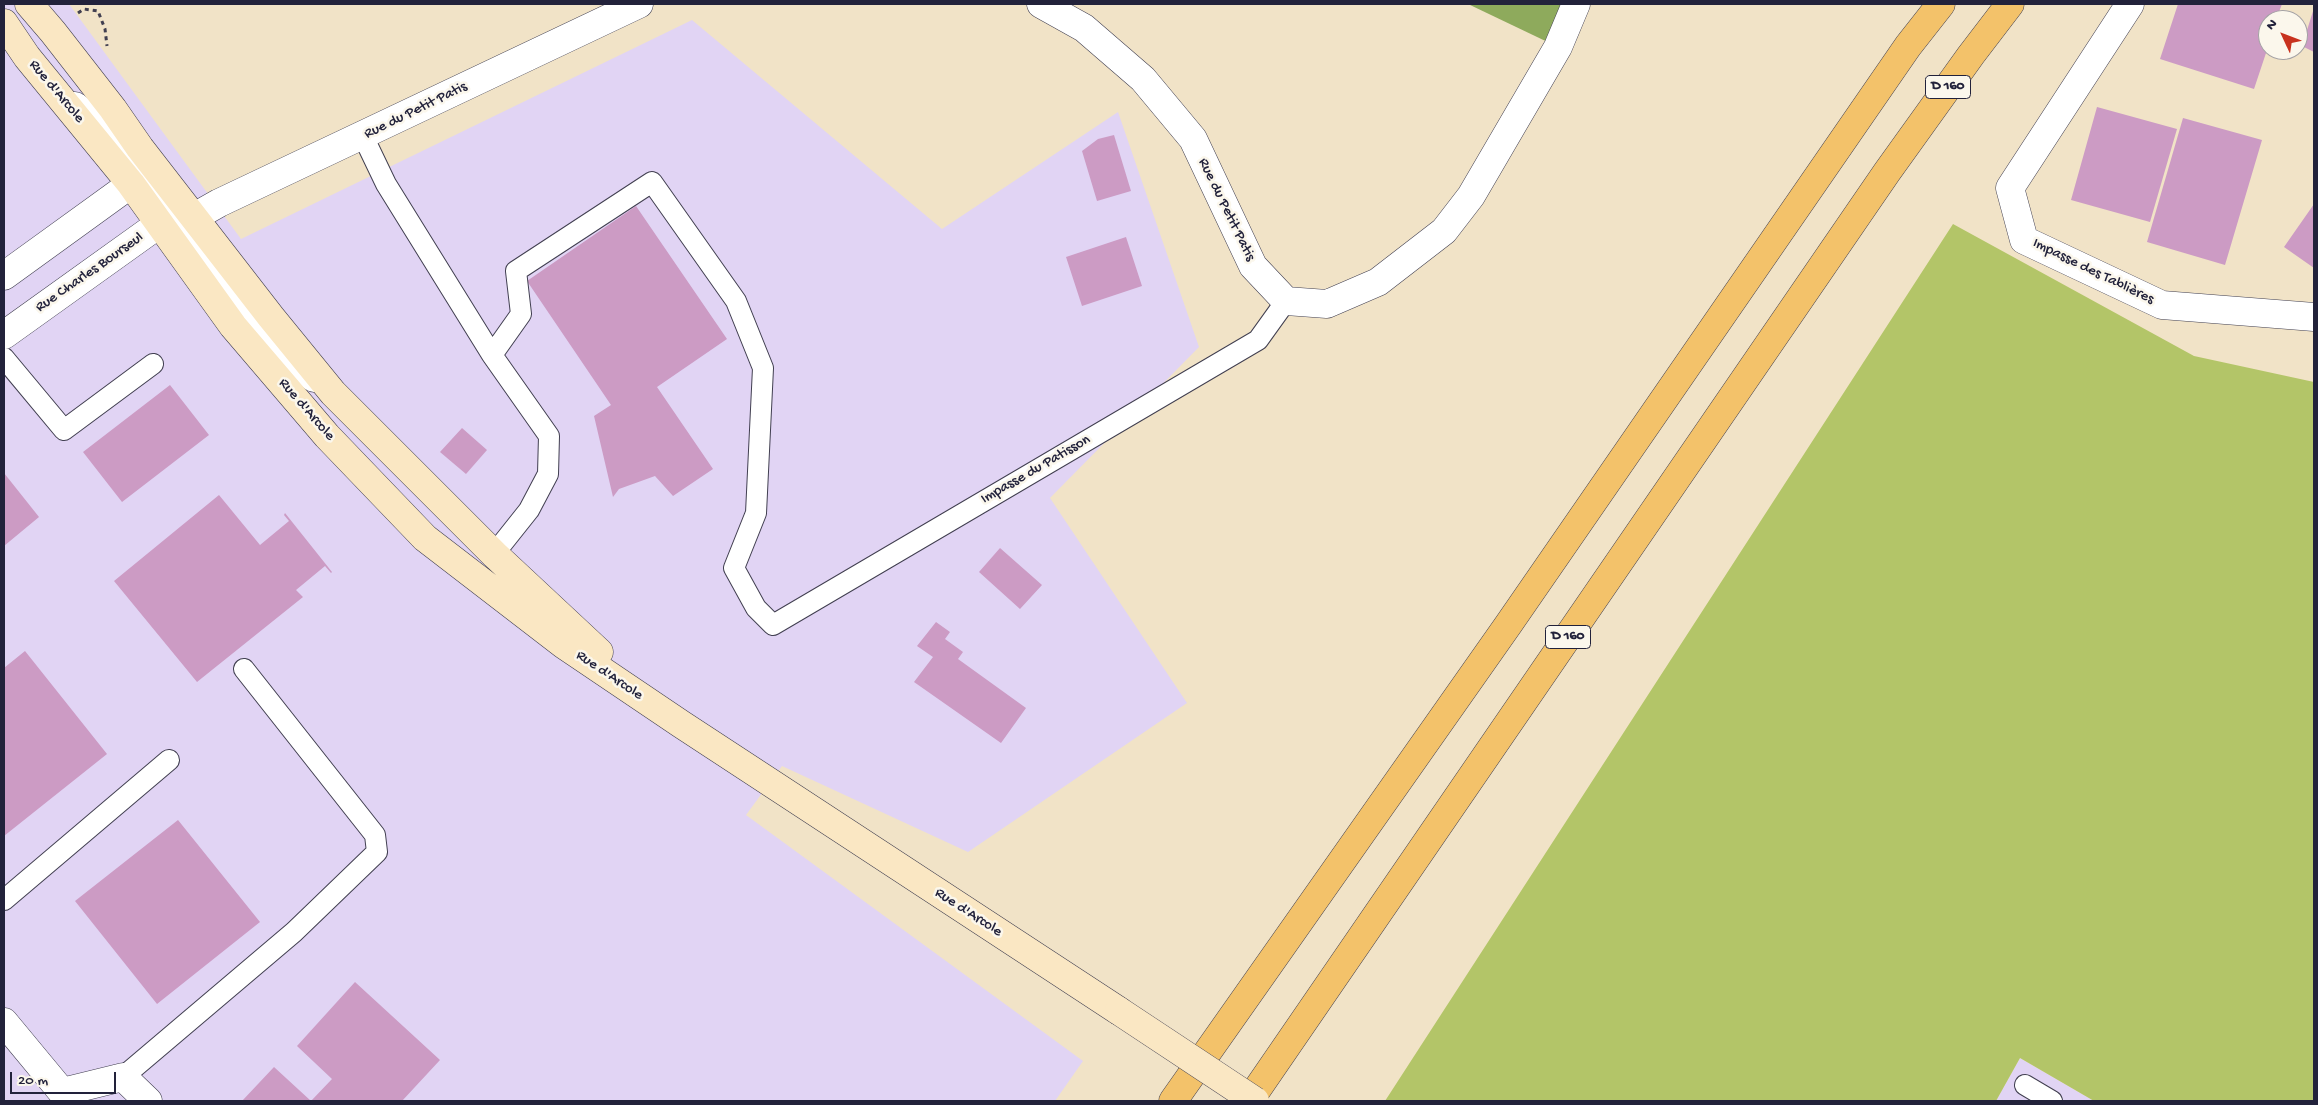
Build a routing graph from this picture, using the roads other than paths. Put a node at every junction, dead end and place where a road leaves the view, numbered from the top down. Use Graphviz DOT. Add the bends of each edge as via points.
graph roads {
  1 [pos="29,4"];
  2 [pos="639,4"];
  3 [pos="1040,4"];
  4 [pos="1576,4"];
  5 [pos="1941,4"];
  6 [pos="2010,4"];
  7 [pos="2130,4"];
  8 [pos="4,23"];
  9 [pos="55,90"];
  10 [pos="363,136"];
  11 [pos="131,184"];
  12 [pos="178,222"];
  13 [pos="4,276"];
  14 [pos="1286,301"];
  15 [pos="2314,318"];
  16 [pos="4,335"];
  17 [pos="492,355"];
  18 [pos="4,358"];
  19 [pos="152,364"];
  20 [pos="494,554"];
  21 [pos="244,669"];
  22 [pos="681,724"];
  23 [pos="169,760"];
  24 [pos="4,900"];
  25 [pos="4,1022"];
  26 [pos="123,1077"];
  27 [pos="2025,1085"];
  28 [pos="62,1098"];
  29 [pos="148,1101"];
  30 [pos="1173,1101"];
  31 [pos="1249,1101"];
  32 [pos="1255,1101"];
  33 [pos="2052,1101"];
  1 -- 12 [label="main road, Rue d'Arcole" via="107,101 140,148"];
  2 -- 10 [label="street, Rue du Petit Patis"];
  3 -- 14 [label="street, Rue du Petit Patis" via="1084,28 1143,79 1193,139 1253,266"];
  4 -- 14 [label="street" via="1558,47 1472,196 1444,231 1378,282 1327,304"];
  5 -- 30 [label="highway"];
  6 -- 31 [label="highway, D 160" via="1887,172"];
  7 -- 15 [label="street, Impasse des Tablières" via="2010,188 2024,240 2162,305"];
  8 -- 9 [label="main road, Rue d'Arcole"];
  9 -- 11 [label="main road, Rue d'Arcole"];
  9 -- 12 [label="street" via="119,141"];
  10 -- 12 [label="street, Rue du Petit Patis"];
  10 -- 17 [label="lane" via="386,184"];
  11 -- 12 [label="main road, Rue d'Arcole"];
  11 -- 13 [label="street"];
  12 -- 16 [label="street, Rue Charles Bourseul"];
  12 -- 20 [label="main road, Rue d'Arcole" via="334,393"];
  12 -- 22 [label="main road, Rue d'Arcole" via="233,326 328,436 425,538 564,645"];
  14 -- 17 [label="lane, Impasse du Patisson" via="1258,340 773,625 756,608 734,568 756,513 763,368 736,301 652,182 516,271 521,314"];
  17 -- 20 [label="lane" via="549,436 548,474 529,510"];
  18 -- 19 [label="lane" via="64,430"];
  20 -- 22 [label="main road, Rue d'Arcole"];
  21 -- 26 [label="lane" via="375,835 377,852 294,932"];
  22 -- 32 [label="main road, Rue d'Arcole, bridge"];
  23 -- 24 [label="lane"];
  25 -- 28 [label="street"];
  26 -- 28 [label="street"];
  26 -- 29 [label="street"];
  27 -- 33 [label="lane"];
}
